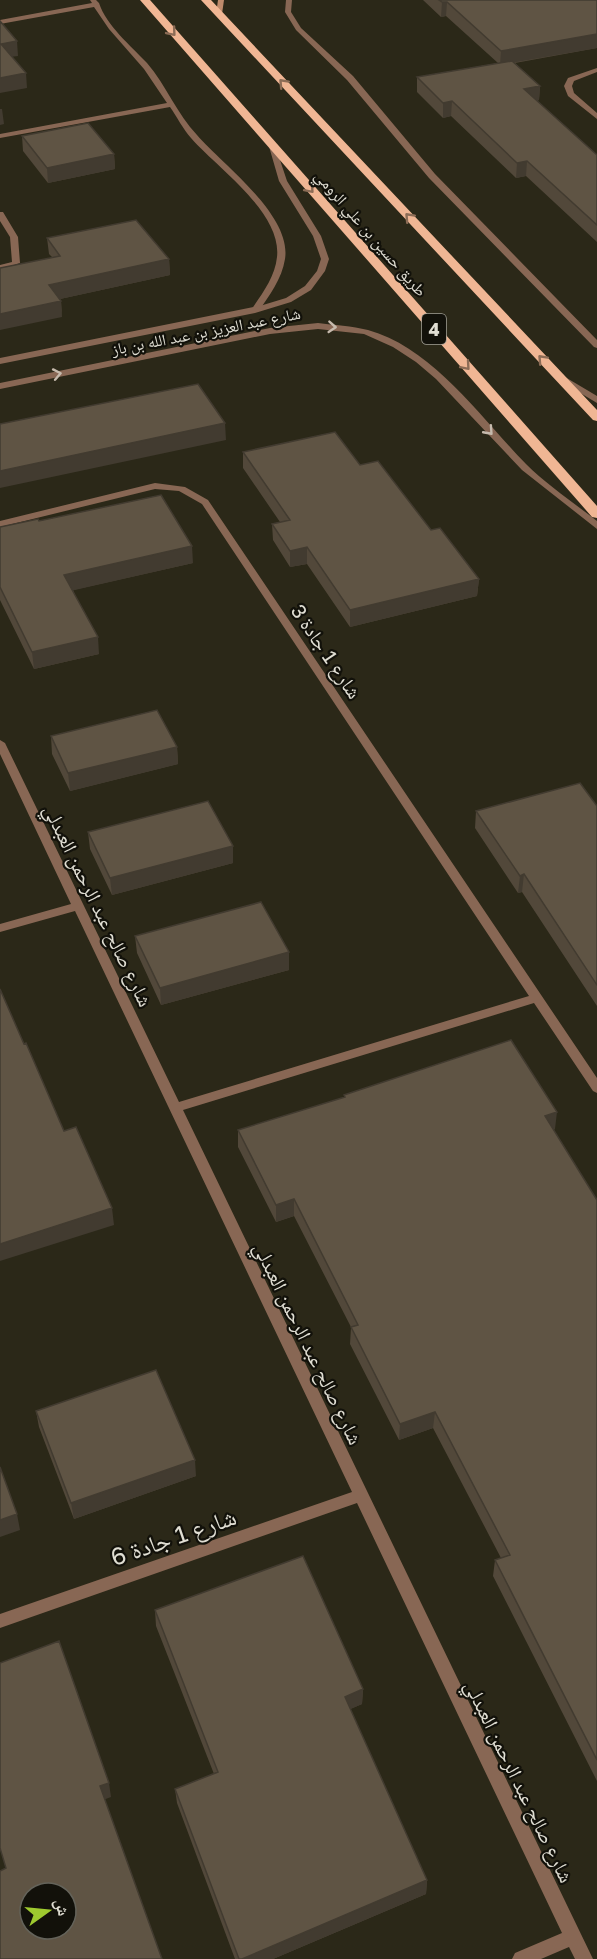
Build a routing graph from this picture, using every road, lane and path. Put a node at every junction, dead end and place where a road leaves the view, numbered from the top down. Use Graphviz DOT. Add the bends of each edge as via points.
graph roads {
  1 [pos="145,0"];
  2 [pos="206,0"];
  3 [pos="221,0"];
  4 [pos="290,0"];
  5 [pos="95,2"];
  6 [pos="219,14"];
  7 [pos="0,22"];
  8 [pos="597,70"];
  9 [pos="171,105"];
  10 [pos="597,117"];
  11 [pos="0,136"];
  12 [pos="271,145"];
  13 [pos="0,214"];
  14 [pos="0,268"];
  15 [pos="255,310"];
  16 [pos="597,345"];
  17 [pos="0,361"];
  18 [pos="558,375"];
  19 [pos="0,386"];
  20 [pos="597,400"];
  21 [pos="597,417"];
  22 [pos="597,514"];
  23 [pos="0,524"];
  24 [pos="597,526"];
  25 [pos="0,743"];
  26 [pos="78,906"];
  27 [pos="0,928"];
  28 [pos="537,998"];
  29 [pos="597,1088"];
  30 [pos="175,1108"];
  31 [pos="361,1495"];
  32 [pos="0,1620"];
  33 [pos="573,1937"];
  34 [pos="520,1959"];
  35 [pos="584,1959"];
  1 -- 12 [label="highway, طريق حسين بن علي الرومي / 4, one-way"];
  2 -- 6 [label="highway, طريق حسين بن علي الرومي"];
  3 -- 6 [label="main road"];
  4 -- 16 [label="street" via="288,12 298,29 350,78 432,176"];
  5 -- 7 [label="street"];
  5 -- 9 [label="street"];
  18 -- 6 [label="highway, طريق حسين بن علي الرومي, one-way"];
  8 -- 10 [label="street" via="571,80 568,86 571,94"];
  9 -- 11 [label="street"];
  9 -- 15 [label="street" via="198,142 251,192 277,233 281,246 278,273"];
  12 -- 15 [label="street, شارع عبد العزيز بن عبد الله بن باز" via="283,181 317,236 325,259 319,275 307,289"];
  12 -- 22 [label="highway, طريق حسين بن علي الرومي / 4, one-way"];
  13 -- 14 [label="street" via="14,237 16,263"];
  15 -- 17 [label="street, شارع عبد العزيز بن عبد الله بن باز"];
  18 -- 20 [label="street"];
  18 -- 21 [label="highway, طريق حسين بن علي الرومي"];
  19 -- 24 [label="street, شارع عبد العزيز بن عبد الله بن باز, one-way" via="270,331 318,326 366,332 419,360 525,468"];
  23 -- 28 [label="street, شارع 1 جادة 3" via="155,486 192,491 204,502"];
  25 -- 26 [label="street, شارع صالح عبد الرحمن العبدلي"];
  26 -- 27 [label="street"];
  26 -- 30 [label="street, شارع صالح عبد الرحمن العبدلي"];
  28 -- 29 [label="street, شارع 1 جادة 3"];
  28 -- 30 [label="street"];
  30 -- 31 [label="street, شارع صالح عبد الرحمن العبدلي"];
  31 -- 32 [label="street, شارع 1 جادة 6"];
  31 -- 33 [label="street, شارع صالح عبد الرحمن العبدلي"];
  33 -- 34 [label="street"];
  33 -- 35 [label="street, شارع صالح عبد الرحمن العبدلي"];
}
